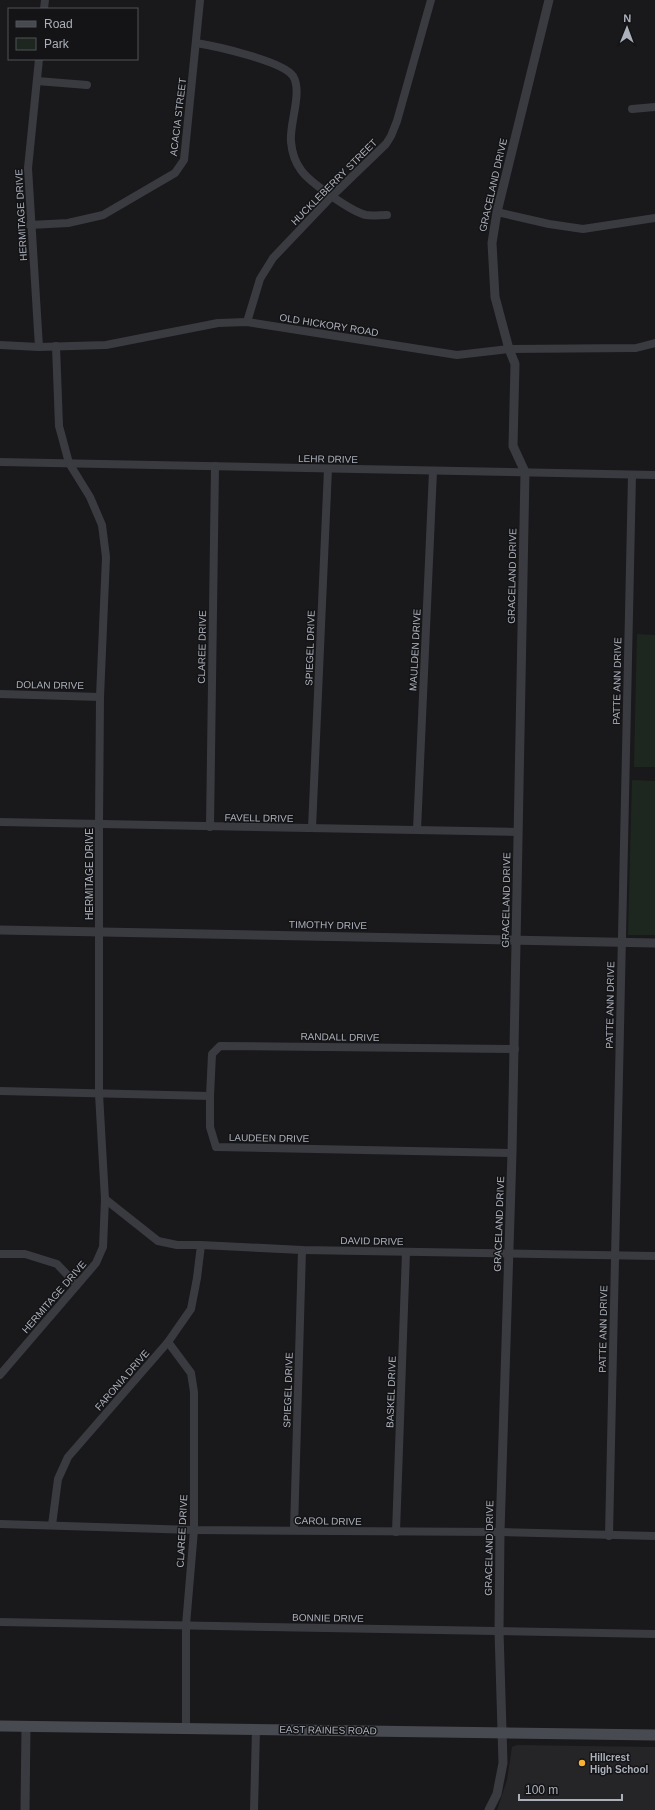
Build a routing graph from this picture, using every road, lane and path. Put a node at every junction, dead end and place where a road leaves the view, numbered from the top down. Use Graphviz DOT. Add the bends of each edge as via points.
graph roads {
  1 [pos="200,0"];
  2 [pos="431,0"];
  3 [pos="549,0"];
  4 [pos="196,43"];
  5 [pos="39,60"];
  6 [pos="37,81"];
  7 [pos="87,85"];
  8 [pos="655,107"];
  9 [pos="632,109"];
  10 [pos="332,196"];
  11 [pos="497,212"];
  12 [pos="387,215"];
  13 [pos="655,218"];
  14 [pos="30,225"];
  15 [pos="247,322"];
  16 [pos="655,343"];
  17 [pos="0,345"];
  18 [pos="56,346"];
  19 [pos="39,347"];
  20 [pos="509,349"];
  21 [pos="0,462"];
  22 [pos="69,464"];
  23 [pos="215,466"];
  24 [pos="328,469"];
  25 [pos="433,471"];
  26 [pos="525,472"];
  27 [pos="632,475"];
  28 [pos="655,475"];
  29 [pos="0,694"];
  30 [pos="100,697"];
  31 [pos="0,822"];
  32 [pos="99,824"];
  33 [pos="210,827"];
  34 [pos="312,828"];
  35 [pos="417,830"];
  36 [pos="518,832"];
  37 [pos="0,930"];
  38 [pos="100,932"];
  39 [pos="517,940"];
  40 [pos="622,942"];
  41 [pos="655,943"];
  42 [pos="514,1050"];
  43 [pos="0,1091"];
  44 [pos="99,1094"];
  45 [pos="210,1096"];
  46 [pos="512,1153"];
  47 [pos="105,1200"];
  48 [pos="201,1245"];
  49 [pos="302,1250"];
  50 [pos="406,1252"];
  51 [pos="510,1253"];
  52 [pos="0,1254"];
  53 [pos="615,1256"];
  54 [pos="655,1256"];
  55 [pos="77,1285"];
  56 [pos="168,1342"];
  57 [pos="0,1375"];
  58 [pos="0,1524"];
  59 [pos="52,1524"];
  60 [pos="194,1530"];
  61 [pos="294,1530"];
  62 [pos="396,1532"];
  63 [pos="500,1532"];
  64 [pos="609,1536"];
  65 [pos="655,1536"];
  66 [pos="0,1622"];
  67 [pos="186,1625"];
  68 [pos="499,1631"];
  69 [pos="655,1634"];
  70 [pos="0,1726"];
  71 [pos="26,1726"];
  72 [pos="186,1728"];
  73 [pos="256,1729"];
  74 [pos="502,1732"];
  75 [pos="655,1735"];
  76 [pos="25,1810"];
  77 [pos="254,1810"];
  78 [pos="488,1810"];
  1 -- 4 [label="street, ACACIA STREET"];
  2 -- 10 [label="street, HUCKLEBERRY STREET" via="391,136 386,144"];
  3 -- 11 [label="street, GRACELAND DRIVE"];
  4 -- 10 [label="street" via="216,46 283,67 293,77 296,91 291,141 294,157 302,172"];
  4 -- 14 [label="street, ACACIA STREET" via="184,160 175,173 103,215 68,223"];
  5 -- 6 [label="street, HERMITAGE DRIVE"];
  6 -- 7 [label="street"];
  6 -- 14 [label="street, HERMITAGE DRIVE" via="28,168"];
  8 -- 9 [label="street"];
  10 -- 12 [label="street" via="351,209 366,215"];
  10 -- 15 [label="street, HUCKLEBERRY STREET" via="273,258 260,279"];
  11 -- 13 [label="street" via="583,229"];
  11 -- 20 [label="street, GRACELAND DRIVE" via="492,243 495,297"];
  14 -- 19 [label="street, HERMITAGE DRIVE"];
  15 -- 18 [label="street, OLD HICKORY ROAD" via="218,323 106,346"];
  15 -- 20 [label="street, OLD HICKORY ROAD" via="457,355"];
  16 -- 20 [label="street, OLD HICKORY ROAD" via="636,348"];
  17 -- 19 [label="street, OLD HICKORY ROAD"];
  18 -- 19 [label="street, OLD HICKORY ROAD"];
  18 -- 22 [label="street, HERMITAGE DRIVE" via="59,426"];
  20 -- 26 [label="street, GRACELAND DRIVE" via="515,364 514,446"];
  21 -- 22 [label="street, LEHR DRIVE"];
  22 -- 23 [label="street, LEHR DRIVE"];
  22 -- 30 [label="street, HERMITAGE DRIVE" via="90,497 103,531 106,557"];
  23 -- 24 [label="street, LEHR DRIVE"];
  23 -- 33 [label="street, CLAREE DRIVE"];
  24 -- 25 [label="street, LEHR DRIVE"];
  24 -- 34 [label="street, SPIEGEL DRIVE"];
  25 -- 26 [label="street, LEHR DRIVE"];
  25 -- 35 [label="street, MAULDEN DRIVE"];
  26 -- 27 [label="street, LEHR DRIVE"];
  26 -- 36 [label="street, GRACELAND DRIVE"];
  27 -- 28 [label="street, LEHR DRIVE"];
  27 -- 40 [label="street, PATTE ANN DRIVE"];
  29 -- 30 [label="street, DOLAN DRIVE"];
  30 -- 32 [label="street, HERMITAGE DRIVE"];
  31 -- 32 [label="street, FAVELL DRIVE"];
  32 -- 33 [label="street, FAVELL DRIVE"];
  32 -- 38 [label="street, HERMITAGE DRIVE"];
  33 -- 34 [label="street, FAVELL DRIVE"];
  34 -- 35 [label="street, FAVELL DRIVE"];
  35 -- 36 [label="street, FAVELL DRIVE"];
  36 -- 39 [label="street, GRACELAND DRIVE"];
  37 -- 38 [label="street, TIMOTHY DRIVE"];
  38 -- 39 [label="street, TIMOTHY DRIVE"];
  38 -- 44 [label="street, HERMITAGE DRIVE"];
  39 -- 40 [label="street, TIMOTHY DRIVE"];
  39 -- 42 [label="street, GRACELAND DRIVE"];
  40 -- 41 [label="street, TIMOTHY DRIVE"];
  40 -- 53 [label="street, PATTE ANN DRIVE"];
  42 -- 45 [label="street, RANDALL DRIVE" via="220,1046 212,1054"];
  42 -- 46 [label="street, GRACELAND DRIVE"];
  43 -- 44 [label="street"];
  44 -- 45 [label="street"];
  44 -- 47 [label="street, HERMITAGE DRIVE"];
  45 -- 46 [label="street, LAUDEEN DRIVE" via="210,1127 216,1147"];
  46 -- 51 [label="street, GRACELAND DRIVE"];
  47 -- 48 [label="street, DAVID DRIVE" via="158,1241 178,1245"];
  47 -- 55 [label="street, HERMITAGE DRIVE" via="102,1247 96,1263"];
  48 -- 49 [label="street, DAVID DRIVE"];
  48 -- 56 [label="street, FARONIA DRIVE" via="191,1309"];
  49 -- 50 [label="street, DAVID DRIVE"];
  49 -- 61 [label="street, SPIEGEL DRIVE"];
  50 -- 51 [label="street, DAVID DRIVE"];
  50 -- 62 [label="street, BASKEL DRIVE"];
  51 -- 53 [label="street, DAVID DRIVE"];
  51 -- 63 [label="street, GRACELAND DRIVE"];
  52 -- 55 [label="street" via="25,1254 57,1264"];
  53 -- 54 [label="street, DAVID DRIVE"];
  53 -- 64 [label="street, PATTE ANN DRIVE"];
  55 -- 57 [label="street, HERMITAGE DRIVE"];
  56 -- 59 [label="street, FARONIA DRIVE" via="68,1457 58,1479"];
  56 -- 60 [label="street, CLAREE DRIVE" via="191,1373 194,1392"];
  58 -- 59 [label="street, CAROL DRIVE"];
  59 -- 60 [label="street, CAROL DRIVE"];
  60 -- 61 [label="street, CAROL DRIVE"];
  60 -- 67 [label="street, CLAREE DRIVE"];
  61 -- 62 [label="street, CAROL DRIVE"];
  62 -- 63 [label="street, CAROL DRIVE"];
  63 -- 64 [label="street, CAROL DRIVE"];
  63 -- 68 [label="street, GRACELAND DRIVE"];
  64 -- 65 [label="street, CAROL DRIVE"];
  66 -- 67 [label="street, BONNIE DRIVE"];
  67 -- 68 [label="street, BONNIE DRIVE"];
  67 -- 72 [label="street, CLAREE DRIVE"];
  68 -- 69 [label="street, BONNIE DRIVE"];
  68 -- 74 [label="street, GRACELAND DRIVE"];
  70 -- 71 [label="main road, EAST RAINES ROAD"];
  71 -- 72 [label="main road, EAST RAINES ROAD"];
  71 -- 76 [label="street"];
  72 -- 73 [label="main road, EAST RAINES ROAD"];
  73 -- 74 [label="main road, EAST RAINES ROAD"];
  73 -- 77 [label="street"];
  74 -- 75 [label="main road, EAST RAINES ROAD"];
  74 -- 78 [label="street, GRACELAND DRIVE" via="502,1763 497,1794"];
}
